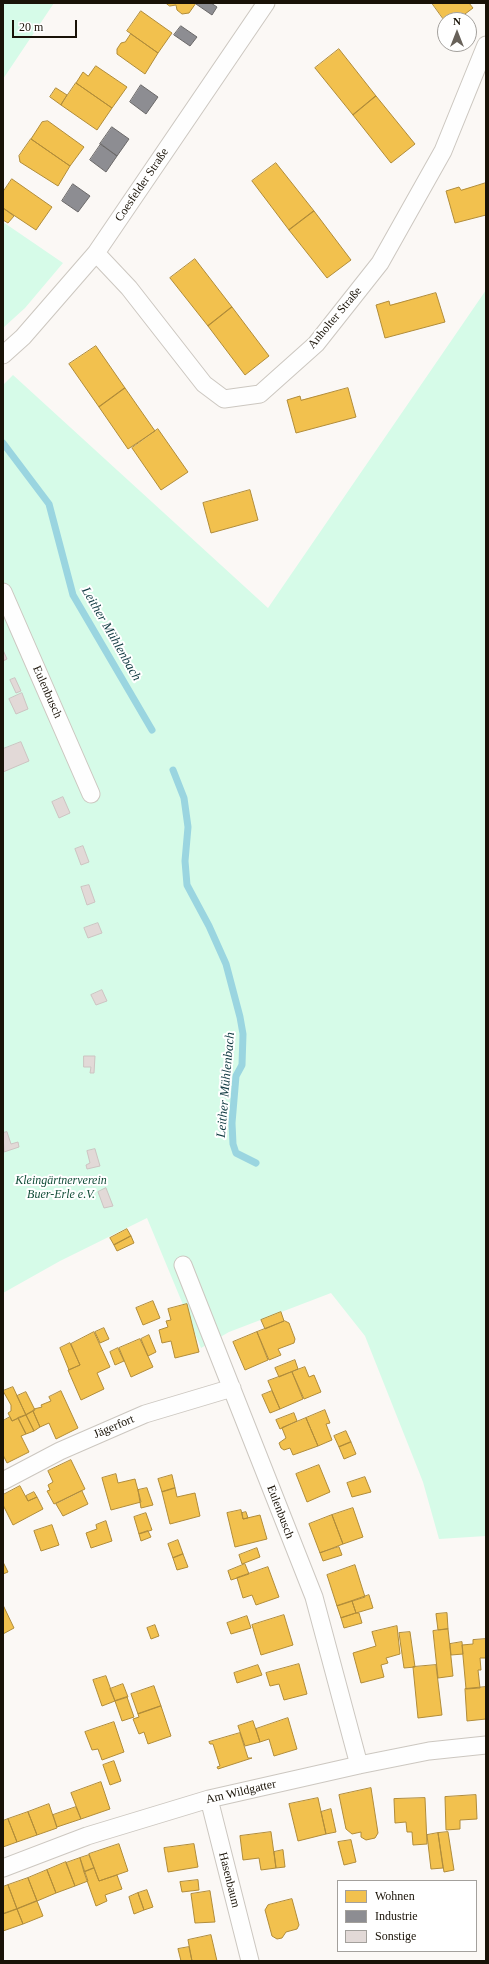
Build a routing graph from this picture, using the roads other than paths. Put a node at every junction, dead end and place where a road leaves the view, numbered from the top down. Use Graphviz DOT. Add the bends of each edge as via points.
graph roads {
  1 [pos="266,3"];
  2 [pos="486,45"];
  3 [pos="96,253"];
  4 [pos="3,355"];
  5 [pos="3,592"];
  6 [pos="91,794"];
  7 [pos="183,1265"];
  8 [pos="232,1388"];
  9 [pos="3,1481"];
  10 [pos="486,1745"];
  11 [pos="359,1765"];
  12 [pos="208,1799"];
  13 [pos="3,1868"];
  14 [pos="250,1961"];
  1 -- 3 [label="street, Coesfelder Straße"];
  2 -- 3 [label="street, Anholter Straße" via="443,151 380,263 316,344 260,394 224,399 204,384 129,288"];
  3 -- 4 [label="street, Coesfelder Straße" via="23,337"];
  5 -- 6 [label="street, Eulenbusch"];
  7 -- 8 [label="street, Eulenbusch"];
  8 -- 9 [label="street, Jägerfort" via="145,1414 60,1451"];
  8 -- 11 [label="street, Eulenbusch" via="314,1597"];
  10 -- 11 [label="street, Am Wildgatter" via="429,1751"];
  11 -- 12 [label="street, Am Wildgatter"];
  12 -- 13 [label="street, Am Wildgatter" via="87,1836"];
  12 -- 14 [label="street, Hasenbaum"];
}
